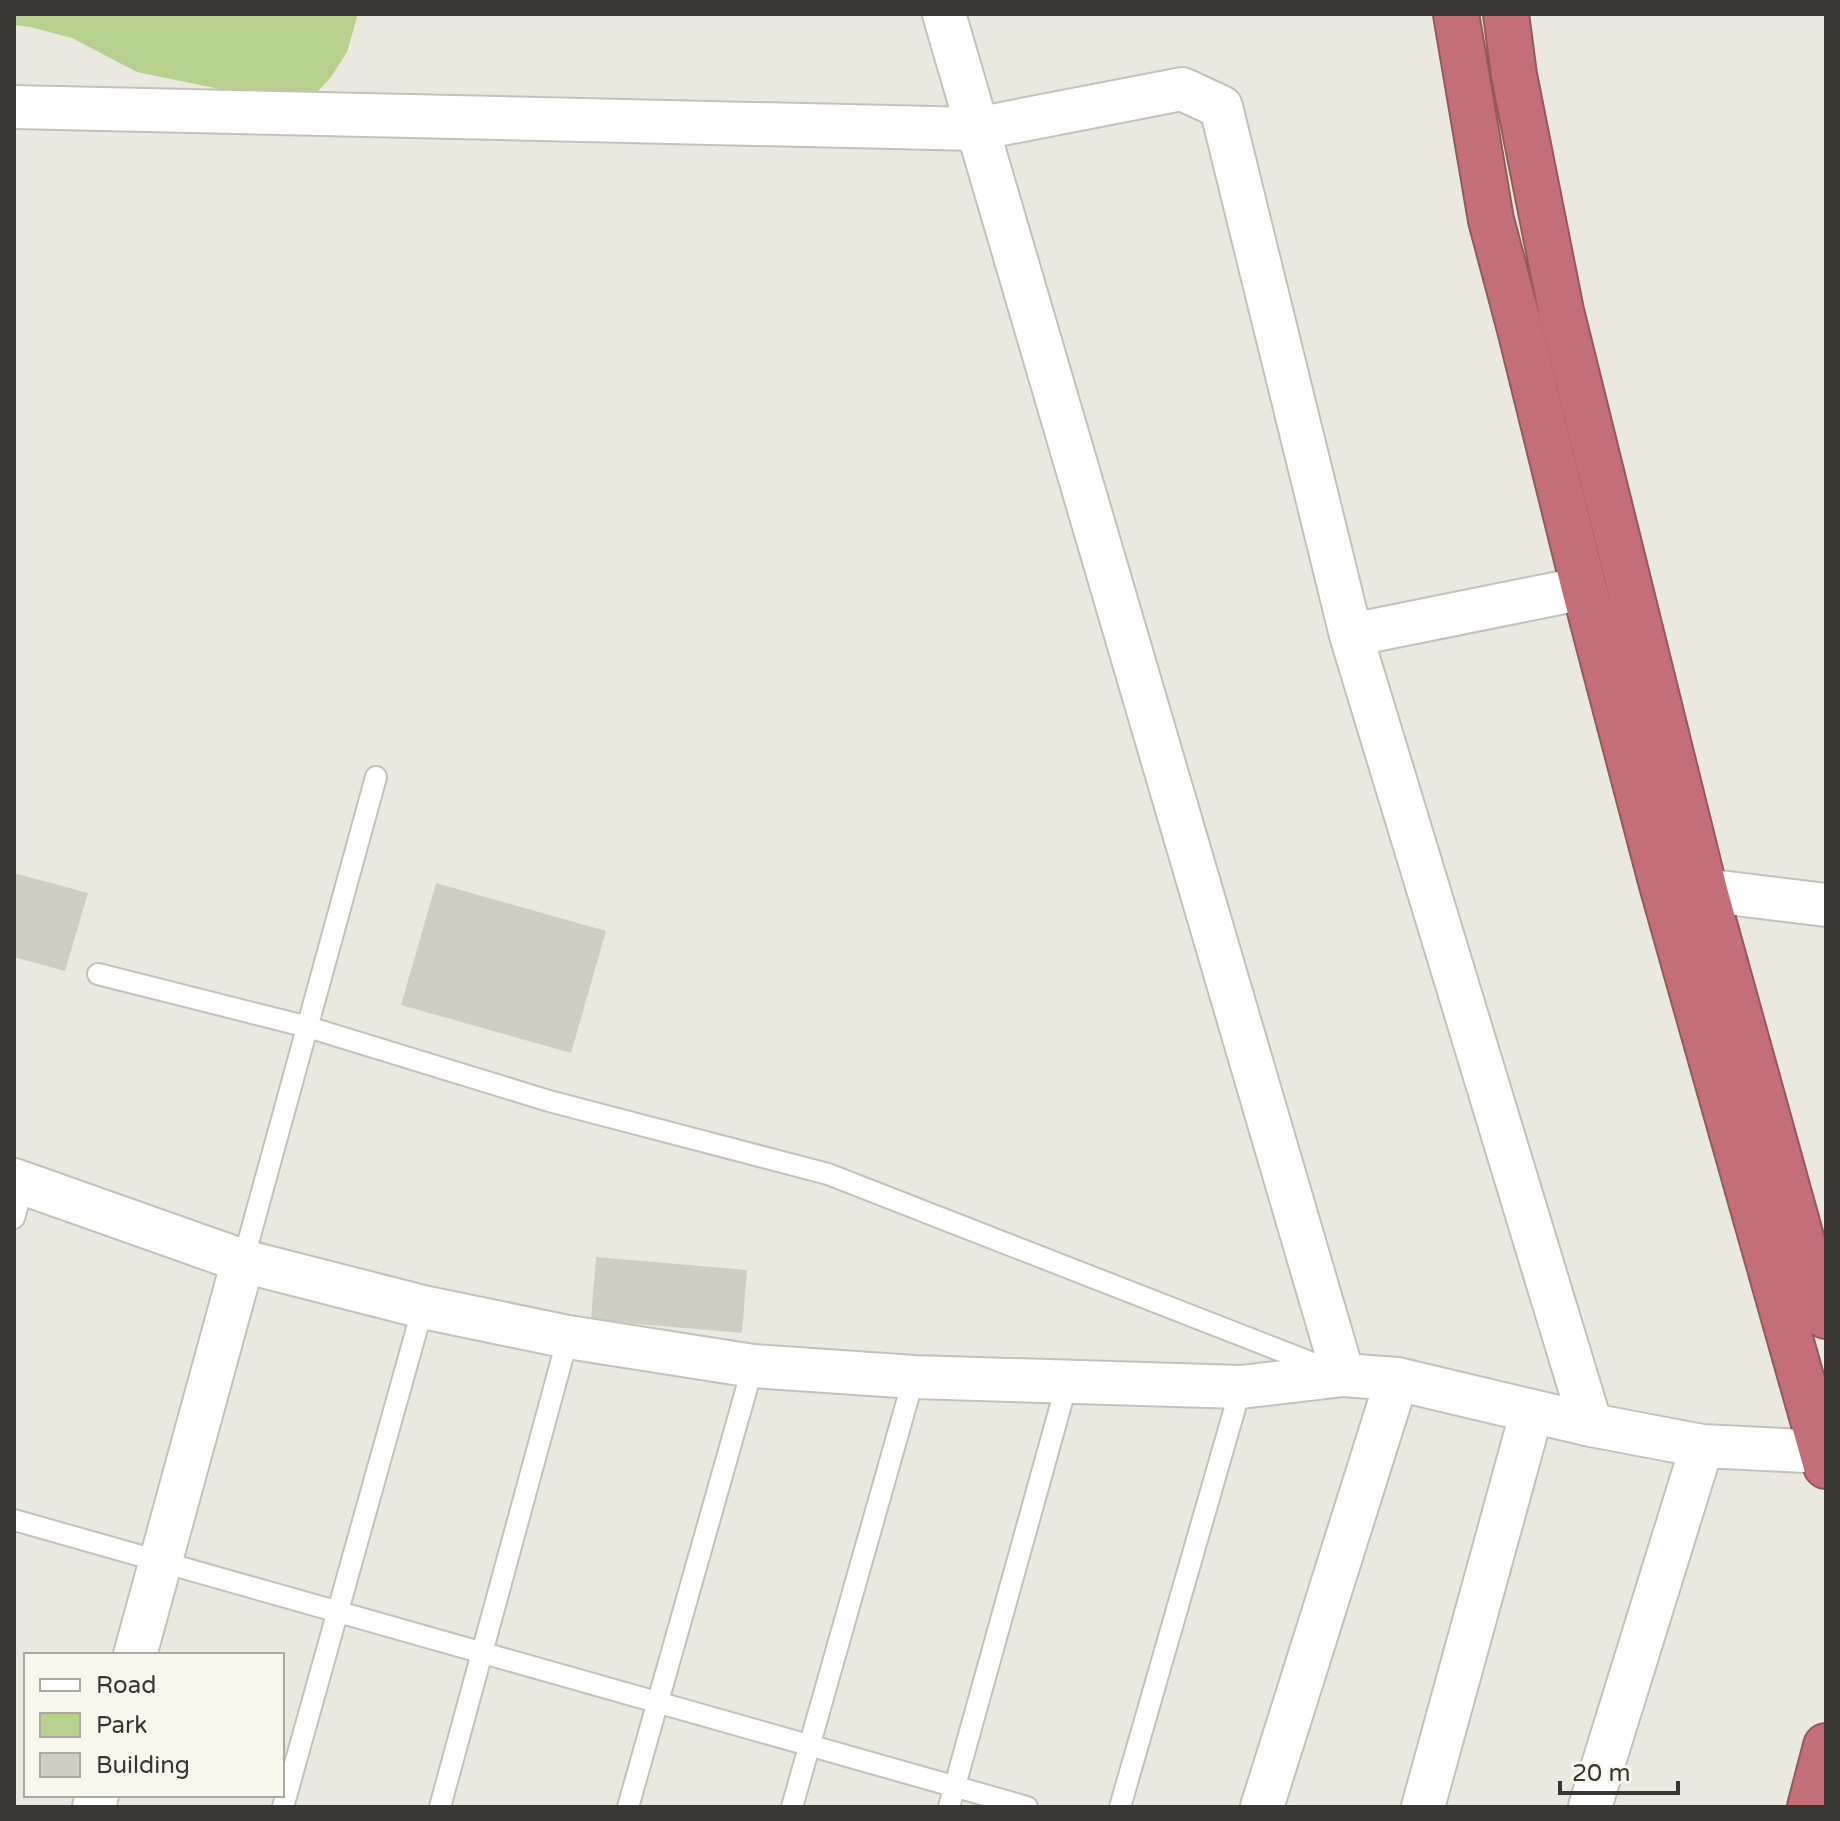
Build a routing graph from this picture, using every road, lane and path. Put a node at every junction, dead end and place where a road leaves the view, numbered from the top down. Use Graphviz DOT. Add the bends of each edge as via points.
graph roads {
  1 [pos="944,14"];
  2 [pos="1456,14"];
  3 [pos="1506,14"];
  4 [pos="14,107"];
  5 [pos="976,129"];
  6 [pos="1584,588"];
  7 [pos="1351,635"];
  8 [pos="376,777"];
  9 [pos="1662,885"];
  10 [pos="1705,891"];
  11 [pos="1826,905"];
  12 [pos="98,974"];
  13 [pos="308,1027"];
  14 [pos="17,1193"];
  15 [pos="243,1261"];
  16 [pos="423,1307"];
  17 [pos="1826,1316"];
  18 [pos="568,1337"];
  19 [pos="753,1366"];
  20 [pos="1343,1375"];
  21 [pos="914,1377"];
  22 [pos="1397,1379"];
  23 [pos="1067,1383"];
  24 [pos="1241,1387"];
  25 [pos="1532,1411"];
  26 [pos="1591,1425"];
  27 [pos="1702,1446"];
  28 [pos="1825,1457"];
  29 [pos="14,1520"];
  30 [pos="161,1562"];
  31 [pos="338,1612"];
  32 [pos="136,1653"];
  33 [pos="483,1653"];
  34 [pos="657,1703"];
  35 [pos="809,1745"];
  36 [pos="1826,1746"];
  37 [pos="955,1786"];
  38 [pos="283,1807"];
  39 [pos="440,1807"];
  40 [pos="628,1807"];
  41 [pos="792,1807"];
  42 [pos="949,1807"];
  43 [pos="1027,1807"];
  44 [pos="1120,1807"];
  45 [pos="1262,1807"];
  46 [pos="1423,1807"];
  47 [pos="1590,1807"];
  48 [pos="1810,1807"];
  1 -- 5 [label="street"];
  2 -- 6 [label="highway" via="1491,220"];
  3 -- 10 [label="highway" via="1561,311"];
  4 -- 5 [label="street"];
  5 -- 7 [label="street" via="1182,89 1221,107"];
  5 -- 20 [label="street"];
  6 -- 7 [label="street"];
  6 -- 9 [label="highway"];
  7 -- 26 [label="street"];
  8 -- 13 [label="lane"];
  9 -- 10 [label="street"];
  9 -- 28 [label="highway"];
  10 -- 11 [label="street"];
  10 -- 17 [label="highway"];
  12 -- 13 [label="lane"];
  13 -- 15 [label="lane"];
  13 -- 20 [label="lane" via="549,1101 828,1174"];
  14 -- 15 [label="street"];
  15 -- 16 [label="street"];
  15 -- 30 [label="street"];
  16 -- 18 [label="street"];
  16 -- 31 [label="lane"];
  18 -- 19 [label="street"];
  18 -- 33 [label="lane"];
  19 -- 21 [label="street"];
  19 -- 34 [label="lane"];
  20 -- 22 [label="street"];
  20 -- 24 [label="street"];
  21 -- 23 [label="street"];
  21 -- 35 [label="lane"];
  22 -- 25 [label="street"];
  22 -- 45 [label="street"];
  23 -- 24 [label="street"];
  23 -- 37 [label="lane"];
  24 -- 44 [label="lane"];
  25 -- 26 [label="street"];
  25 -- 46 [label="street"];
  26 -- 27 [label="street"];
  27 -- 28 [label="street"];
  27 -- 47 [label="street"];
  29 -- 30 [label="lane"];
  30 -- 31 [label="lane"];
  30 -- 32 [label="street"];
  31 -- 33 [label="lane"];
  31 -- 38 [label="lane"];
  33 -- 34 [label="lane"];
  33 -- 39 [label="lane"];
  34 -- 35 [label="lane"];
  34 -- 40 [label="lane"];
  35 -- 37 [label="lane"];
  35 -- 41 [label="lane"];
  36 -- 48 [label="highway"];
  37 -- 42 [label="lane"];
  37 -- 43 [label="lane"];
}
